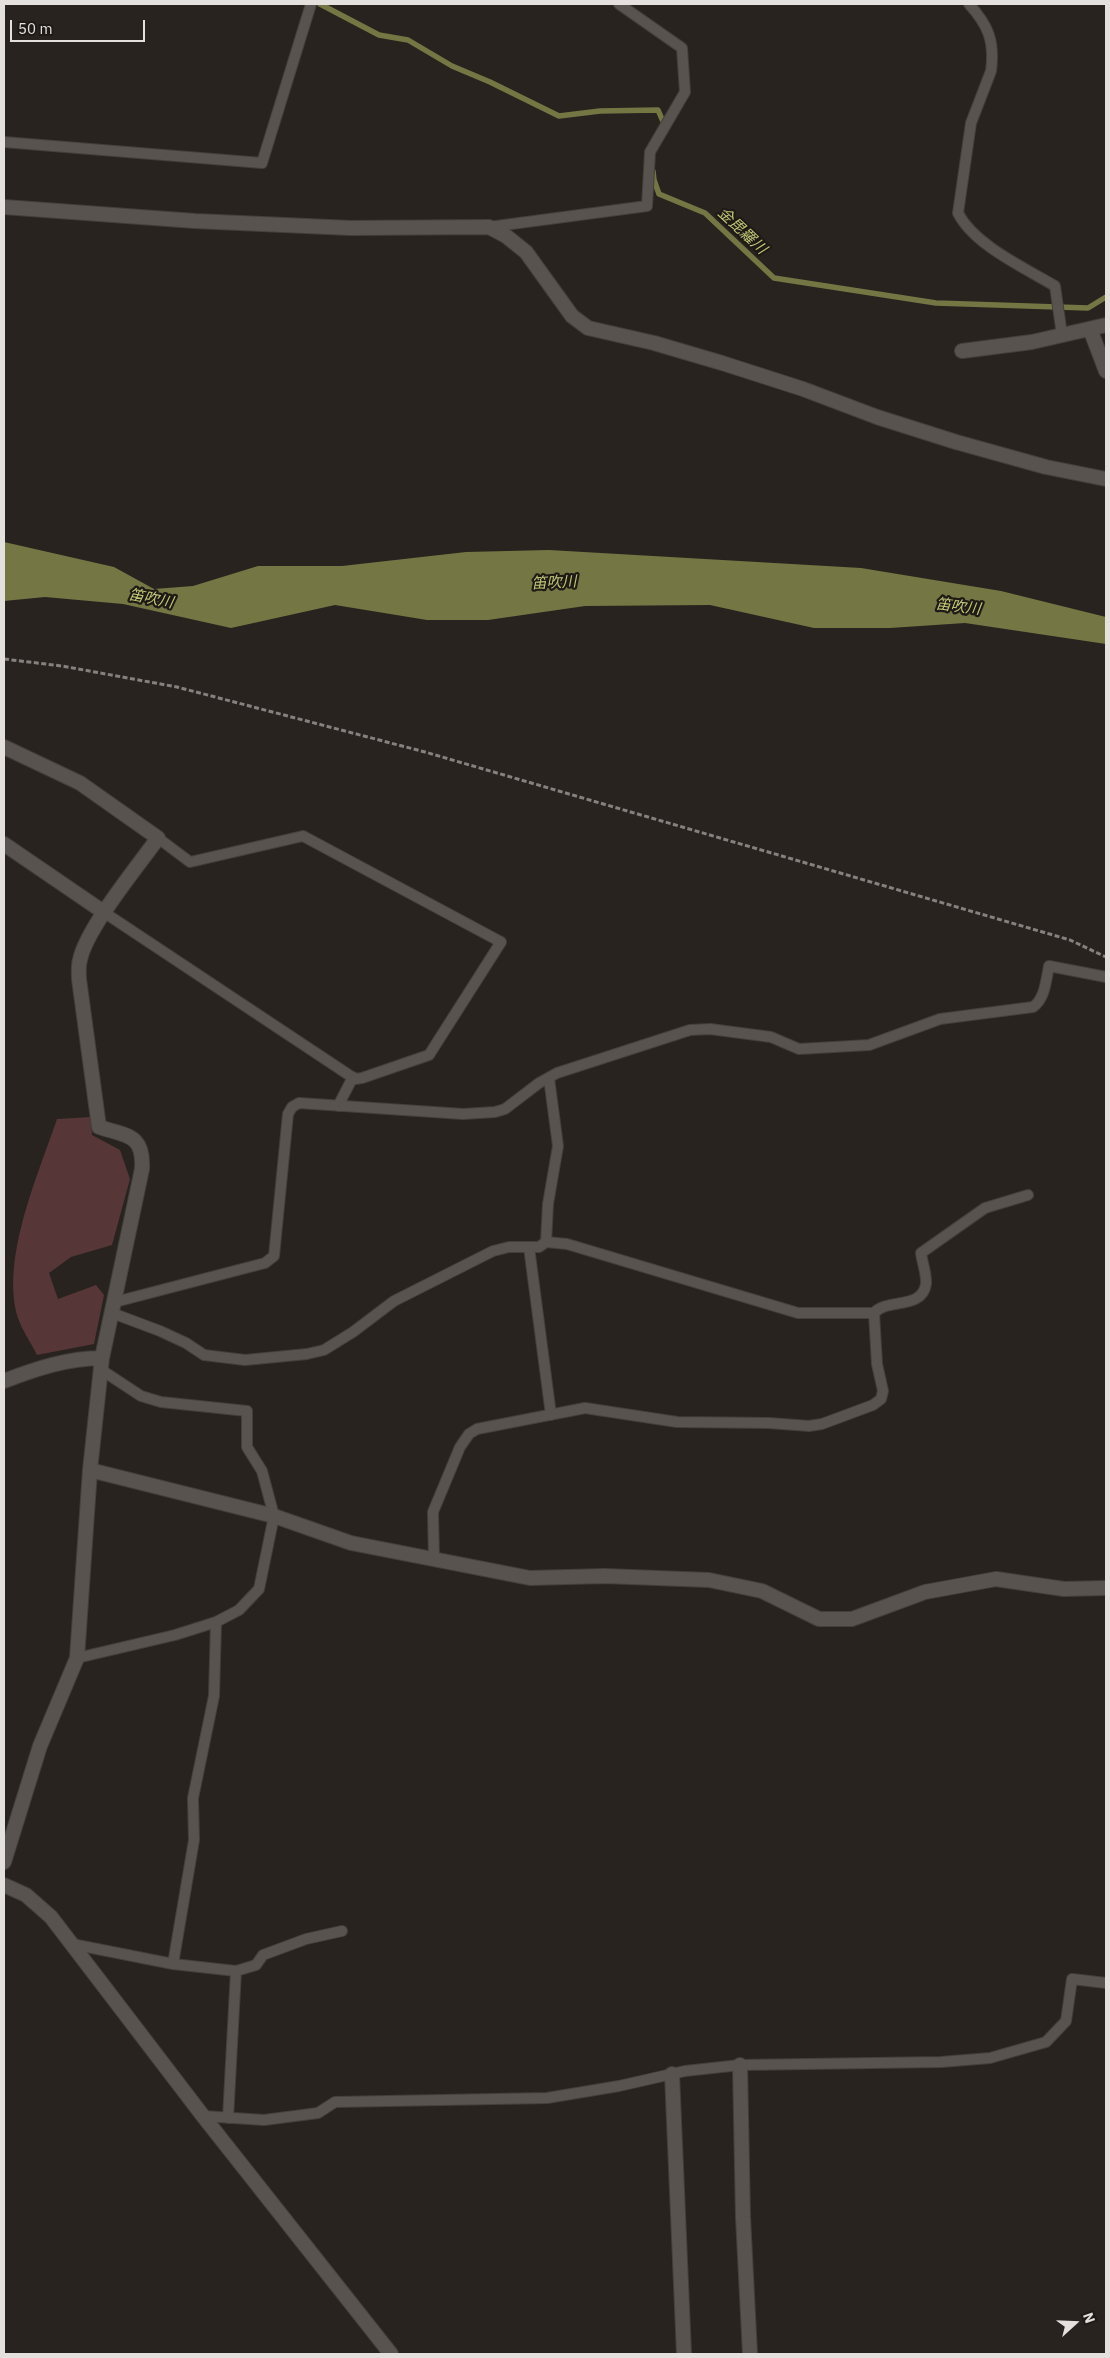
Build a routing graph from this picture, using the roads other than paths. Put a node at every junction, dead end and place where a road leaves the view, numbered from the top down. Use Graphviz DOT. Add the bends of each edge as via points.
graph roads {
  1 [pos="618,4"];
  2 [pos="969,4"];
  3 [pos="310,7"];
  4 [pos="4,142"];
  5 [pos="4,207"];
  6 [pos="488,227"];
  7 [pos="1106,325"];
  8 [pos="1090,329"];
  9 [pos="1062,335"];
  10 [pos="962,351"];
  11 [pos="1106,371"];
  12 [pos="1106,479"];
  13 [pos="4,747"];
  14 [pos="158,838"];
  15 [pos="4,844"];
  16 [pos="104,913"];
  17 [pos="1106,977"];
  18 [pos="353,1077"];
  19 [pos="549,1078"];
  20 [pos="338,1106"];
  21 [pos="1028,1195"];
  22 [pos="546,1242"];
  23 [pos="529,1247"];
  24 [pos="113,1308"];
  25 [pos="874,1313"];
  26 [pos="101,1363"];
  27 [pos="4,1381"];
  28 [pos="550,1415"];
  29 [pos="90,1470"];
  30 [pos="274,1516"];
  31 [pos="434,1559"];
  32 [pos="1106,1588"];
  33 [pos="216,1622"];
  34 [pos="77,1658"];
  35 [pos="4,1862"];
  36 [pos="4,1885"];
  37 [pos="342,1931"];
  38 [pos="72,1944"];
  39 [pos="173,1964"];
  40 [pos="236,1970"];
  41 [pos="1106,1983"];
  42 [pos="740,2065"];
  43 [pos="672,2074"];
  44 [pos="203,2116"];
  45 [pos="228,2118"];
  46 [pos="391,2354"];
  47 [pos="684,2354"];
  48 [pos="750,2354"];
  1 -- 6 [label="lane" via="682,48 685,92 650,152 646,206"];
  2 -- 9 [label="lane" via="985,21 992,44 992,71 971,123 958,213 990,248 1055,286"];
  3 -- 4 [label="lane" via="262,163"];
  5 -- 6 [label="street" via="351,228"];
  6 -- 12 [label="street" via="526,252 572,316 588,328 731,366 956,442 1046,467"];
  7 -- 8 [label="street"];
  8 -- 9 [label="street"];
  8 -- 11 [label="street"];
  9 -- 10 [label="street"];
  13 -- 14 [label="street" via="80,782"];
  14 -- 16 [label="street"];
  14 -- 18 [label="lane" via="190,862 303,836 502,942 430,1056 362,1078"];
  15 -- 16 [label="street"];
  16 -- 18 [label="lane"];
  16 -- 24 [label="street" via="79,961 99,1127 132,1138 140,1144 143,1153"];
  17 -- 19 [label="lane" via="1049,966 1042,997 1033,1007 940,1019 869,1045 799,1049 771,1036 690,1030"];
  18 -- 20 [label="lane"];
  19 -- 20 [label="lane" via="505,1109 495,1112 463,1114"];
  19 -- 22 [label="lane" via="558,1146 548,1204"];
  20 -- 24 [label="lane" via="299,1103 288,1114 274,1256 265,1263"];
  21 -- 25 [label="lane" via="985,1208 921,1253 926,1284 922,1293 912,1302 889,1305"];
  22 -- 23 [label="lane" via="539,1247"];
  22 -- 25 [label="lane" via="567,1244 798,1313"];
  23 -- 24 [label="lane" via="493,1251 394,1301 324,1350 307,1354 245,1360 204,1354"];
  23 -- 28 [label="lane"];
  24 -- 26 [label="street"];
  25 -- 28 [label="lane" via="877,1364 883,1391 880,1399 873,1405 822,1424 677,1422 585,1408"];
  26 -- 27 [label="street" via="82,1358"];
  26 -- 29 [label="street"];
  26 -- 30 [label="lane" via="141,1396 161,1402 247,1411 246,1447 262,1471"];
  28 -- 31 [label="lane" via="477,1429 469,1434 460,1447 433,1512"];
  29 -- 30 [label="street"];
  29 -- 34 [label="street"];
  30 -- 31 [label="street" via="351,1543"];
  30 -- 33 [label="lane" via="259,1589 239,1610"];
  31 -- 32 [label="street" via="530,1578 605,1576 709,1580 762,1591 819,1619 852,1618 925,1592 996,1579 1064,1589"];
  33 -- 34 [label="lane"];
  33 -- 39 [label="lane" via="214,1696 193,1798 194,1840"];
  34 -- 35 [label="street" via="40,1746"];
  36 -- 38 [label="street" via="26,1895 51,1917"];
  37 -- 40 [label="lane" via="306,1939 263,1955 256,1965"];
  38 -- 39 [label="lane"];
  38 -- 44 [label="street"];
  39 -- 40 [label="lane"];
  40 -- 45 [label="lane"];
  41 -- 42 [label="lane" via="1072,1980 1066,2021 1046,2042 990,2058 941,2062"];
  42 -- 43 [label="lane"];
  42 -- 48 [label="street"];
  43 -- 45 [label="lane" via="547,2098 335,2102 318,2113 264,2120"];
  43 -- 47 [label="street"];
  44 -- 45 [label="lane"];
  44 -- 46 [label="street"];
}
